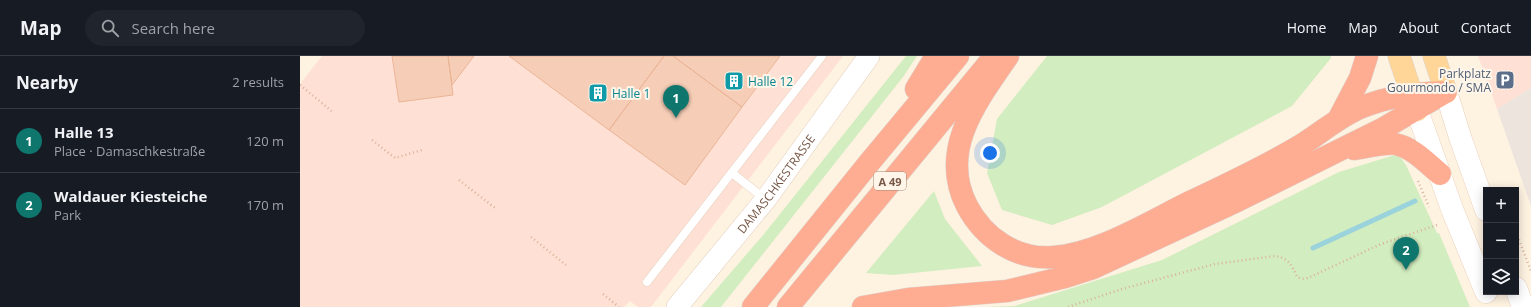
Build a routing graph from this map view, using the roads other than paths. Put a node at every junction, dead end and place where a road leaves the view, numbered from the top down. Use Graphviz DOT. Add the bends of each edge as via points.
graph roads {
  1 [pos="822,56"];
  2 [pos="936,56"];
  3 [pos="958,56"];
  4 [pos="994,56"];
  5 [pos="1008,56"];
  6 [pos="1367,56"];
  7 [pos="1399,56"];
  8 [pos="1434,56"];
  9 [pos="866,57"];
  10 [pos="1446,92"];
  11 [pos="1414,102"];
  12 [pos="1338,120"];
  13 [pos="1333,153"];
  14 [pos="869,163"];
  15 [pos="732,173"];
  16 [pos="1440,174"];
  17 [pos="766,199"];
  18 [pos="1483,202"];
  19 [pos="647,282"];
  20 [pos="1483,285"];
  21 [pos="1487,295"];
  22 [pos="1519,295"];
  23 [pos="677,307"];
  24 [pos="753,307"];
  25 [pos="788,307"];
  26 [pos="863,307"];
  27 [pos="1492,307"];
  28 [pos="1523,307"];
  1 -- 15 [label="lane"];
  2 -- 14 [label="highway"];
  3 -- 14 [label="highway, A 49"];
  4 -- 25 [label="highway, A 49"];
  5 -- 12 [label="highway" via="964,127 957,157 958,186 979,225 1002,245 1033,256 1053,257 1079,253 1120,237 1264,165"];
  6 -- 12 [label="highway" via="1360,78"];
  7 -- 11 [label="main road"];
  8 -- 10 [label="main road"];
  9 -- 17 [label="street, DAMASCHKESTRASSE"];
  10 -- 11 [label="highway"];
  10 -- 18 [label="main road"];
  11 -- 12 [label="highway" via="1389,98 1374,102"];
  11 -- 13 [label="highway"];
  11 -- 16 [label="main road"];
  13 -- 16 [label="highway" via="1395,144 1411,151"];
  13 -- 26 [label="highway" via="1093,268 1007,291 908,299"];
  14 -- 24 [label="highway, A 49"];
  15 -- 17 [label="lane"];
  15 -- 19 [label="lane"];
  16 -- 20 [label="main road"];
  17 -- 23 [label="street, DAMASCHKESTRASSE"];
  21 -- 27 [label="main road"];
  22 -- 28 [label="main road"];
}
